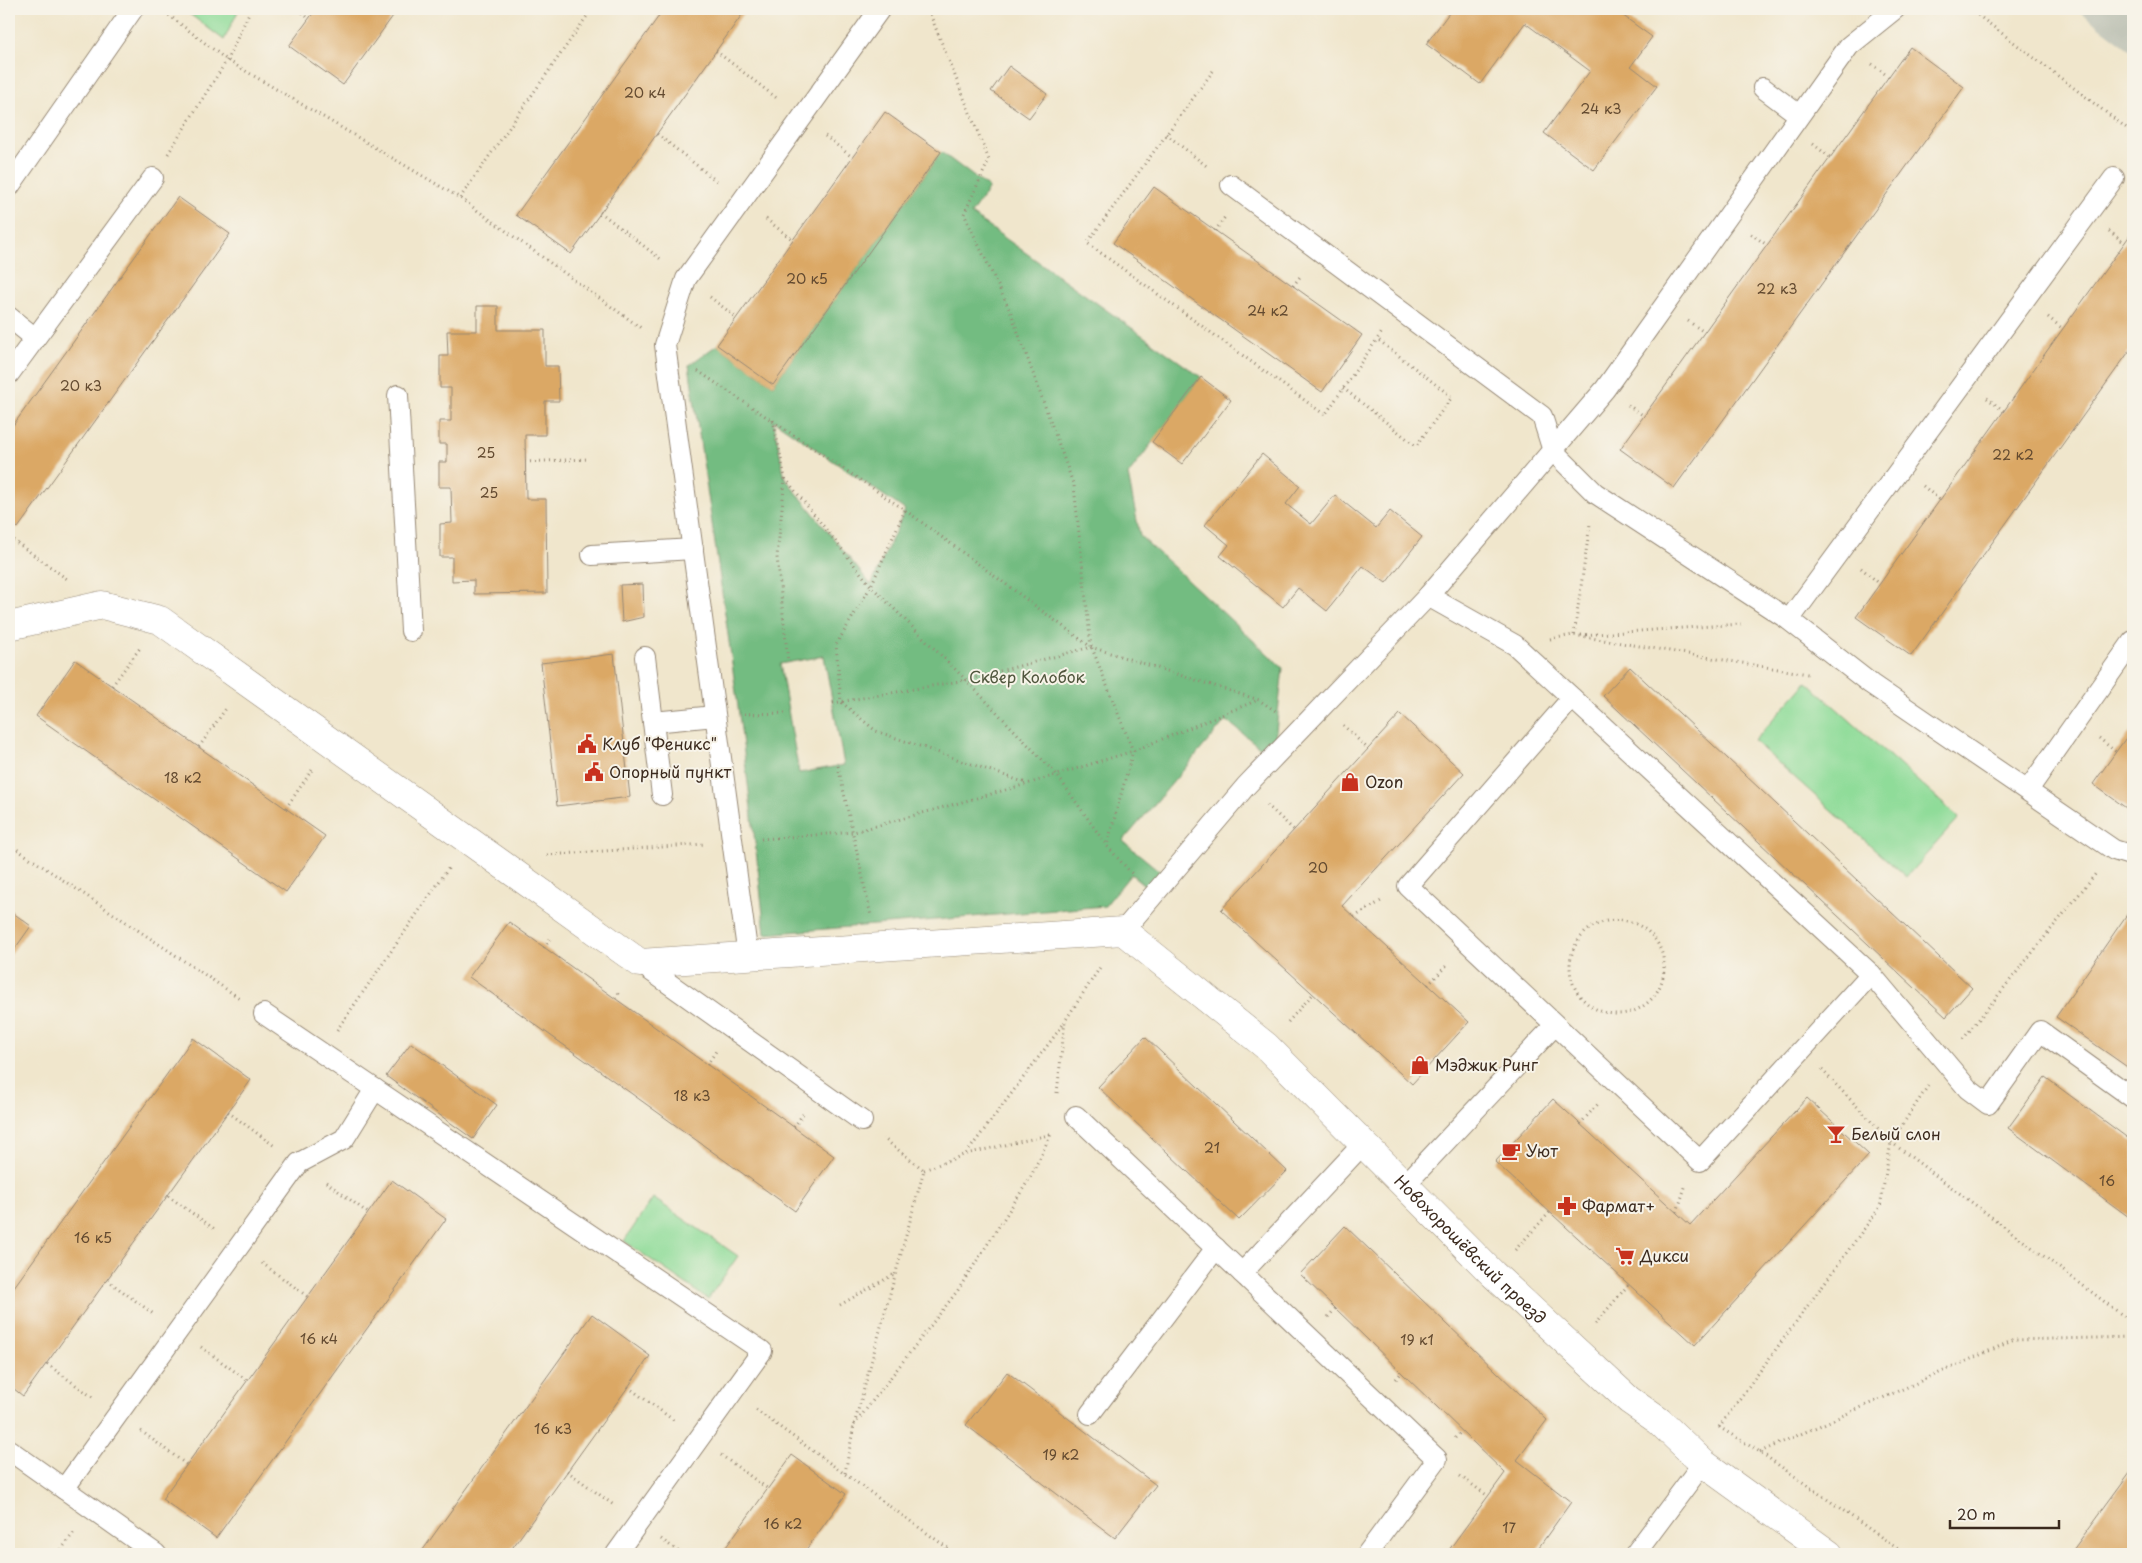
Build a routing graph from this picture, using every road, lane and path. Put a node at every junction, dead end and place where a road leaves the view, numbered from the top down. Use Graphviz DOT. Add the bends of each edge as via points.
graph roads {
  1 [pos="133,9"];
  2 [pos="161,9"];
  3 [pos="251,9"];
  4 [pos="299,9"];
  5 [pos="592,9"];
  6 [pos="880,9"];
  7 [pos="928,9"];
  8 [pos="1895,9"];
  9 [pos="1970,9"];
  10 [pos="309,18"];
  11 [pos="227,60"];
  12 [pos="1213,71"];
  13 [pos="1763,88"];
  14 [pos="1800,115"];
  15 [pos="2133,133"];
  16 [pos="1166,134"];
  17 [pos="153,178"];
  18 [pos="2114,178"];
  19 [pos="1232,185"];
  20 [pos="9,187"];
  21 [pos="460,198"];
  22 [pos="1398,309"];
  23 [pos="9,317"];
  24 [pos="35,338"];
  25 [pos="1377,339"];
  26 [pos="665,345"];
  27 [pos="696,370"];
  28 [pos="9,374"];
  29 [pos="1343,388"];
  30 [pos="398,395"];
  31 [pos="773,420"];
  32 [pos="1553,451"];
  33 [pos="588,459"];
  34 [pos="526,462"];
  35 [pos="785,478"];
  36 [pos="1595,493"];
  37 [pos="905,510"];
  38 [pos="9,537"];
  39 [pos="693,549"];
  40 [pos="592,555"];
  41 [pos="871,586"];
  42 [pos="1428,596"];
  43 [pos="102,605"];
  44 [pos="160,620"];
  45 [pos="1789,620"];
  46 [pos="9,626"];
  47 [pos="411,631"];
  48 [pos="1573,635"];
  49 [pos="2133,642"];
  50 [pos="1515,645"];
  51 [pos="1092,647"];
  52 [pos="645,657"];
  53 [pos="788,662"];
  54 [pos="1813,675"];
  55 [pos="966,680"];
  56 [pos="246,681"];
  57 [pos="112,686"];
  58 [pos="1572,698"];
  59 [pos="1259,700"];
  60 [pos="841,702"];
  61 [pos="833,703"];
  62 [pos="788,713"];
  63 [pos="715,716"];
  64 [pos="653,722"];
  65 [pos="1301,726"];
  66 [pos="331,742"];
  67 [pos="199,747"];
  68 [pos="1133,751"];
  69 [pos="838,766"];
  70 [pos="1057,775"];
  71 [pos="1027,784"];
  72 [pos="1246,786"];
  73 [pos="2028,790"];
  74 [pos="662,795"];
  75 [pos="286,808"];
  76 [pos="1294,830"];
  77 [pos="854,832"];
  78 [pos="468,840"];
  79 [pos="732,842"];
  80 [pos="9,844"];
  81 [pos="1107,846"];
  82 [pos="2124,853"];
  83 [pos="544,855"];
  84 [pos="1154,894"];
  85 [pos="871,918"];
  86 [pos="1123,931"];
  87 [pos="748,957"];
  88 [pos="1663,961"];
  89 [pos="640,963"];
  90 [pos="1870,974"];
  91 [pos="264,1014"];
  92 [pos="1065,1022"];
  93 [pos="1555,1025"];
  94 [pos="1802,1049"];
  95 [pos="321,1053"];
  96 [pos="1945,1061"];
  97 [pos="374,1089"];
  98 [pos="1056,1097"];
  99 [pos="2133,1098"];
  100 [pos="1076,1116"];
  101 [pos="862,1121"];
  102 [pos="1053,1125"];
  103 [pos="1052,1134"];
  104 [pos="1891,1142"];
  105 [pos="1362,1145"];
  106 [pos="966,1154"];
  107 [pos="924,1170"];
  108 [pos="1404,1186"];
  109 [pos="1550,1212"];
  110 [pos="1216,1248"];
  111 [pos="896,1272"];
  112 [pos="1242,1273"];
  113 [pos="1492,1274"];
  114 [pos="1629,1284"];
  115 [pos="840,1305"];
  116 [pos="2133,1323"];
  117 [pos="2133,1338"];
  118 [pos="1574,1350"];
  119 [pos="732,1392"];
  120 [pos="1090,1414"];
  121 [pos="854,1425"];
  122 [pos="1711,1426"];
  123 [pos="1719,1427"];
  124 [pos="9,1450"];
  125 [pos="1760,1452"];
  126 [pos="1703,1463"];
  127 [pos="845,1473"];
  128 [pos="64,1490"];
  129 [pos="946,1547"];
  130 [pos="156,1554"];
  131 [pos="616,1554"];
  132 [pos="943,1554"];
  133 [pos="956,1554"];
  134 [pos="1367,1554"];
  135 [pos="1635,1554"];
  136 [pos="1829,1554"];
  137 [pos="1905,1554"];
  1 -- 20 [label="lane"];
  2 -- 11 [label="path"];
  3 -- 11 [label="path"];
  4 -- 10 [label="path"];
  5 -- 21 [label="path"];
  6 -- 26 [label="lane" via="686,280"];
  7 -- 51 [label="path" via="989,160 964,214 1011,313 1074,486"];
  8 -- 14 [label="lane" via="1849,46"];
  9 -- 15 [label="path"];
  11 -- 17 [label="path"];
  11 -- 21 [label="path"];
  12 -- 16 [label="path"];
  13 -- 14 [label="lane"];
  14 -- 32 [label="lane" via="1605,389"];
  16 -- 19 [label="path"];
  16 -- 29 [label="path" via="1087,243 1324,415"];
  17 -- 24 [label="lane"];
  18 -- 45 [label="lane"];
  19 -- 22 [label="lane"];
  21 -- 26 [label="path"];
  22 -- 25 [label="path"];
  22 -- 32 [label="lane" via="1542,416"];
  23 -- 24 [label="lane"];
  24 -- 28 [label="lane"];
  25 -- 29 [label="path"];
  25 -- 29 [label="path" via="1452,397 1416,446"];
  26 -- 39 [label="lane"];
  27 -- 31 [label="path"];
  30 -- 47 [label="lane"];
  31 -- 35 [label="path"];
  31 -- 37 [label="path"];
  32 -- 36 [label="lane"];
  32 -- 42 [label="lane"];
  33 -- 34 [label="path"];
  35 -- 41 [label="path"];
  35 -- 53 [label="path" via="777,557"];
  36 -- 45 [label="lane"];
  36 -- 48 [label="path"];
  37 -- 41 [label="path"];
  37 -- 51 [label="path"];
  38 -- 43 [label="path"];
  39 -- 40 [label="lane"];
  39 -- 63 [label="lane"];
  41 -- 55 [label="path"];
  41 -- 60 [label="path" via="836,645"];
  42 -- 50 [label="lane"];
  42 -- 65 [label="lane"];
  43 -- 44 [label="street"];
  43 -- 46 [label="street"];
  44 -- 56 [label="street"];
  44 -- 57 [label="path"];
  45 -- 48 [label="path"];
  45 -- 73 [label="lane" via="1871,684"];
  48 -- 50 [label="path"];
  48 -- 54 [label="path"];
  49 -- 73 [label="lane"];
  50 -- 58 [label="lane"];
  51 -- 55 [label="path"];
  51 -- 59 [label="path"];
  51 -- 68 [label="path"];
  52 -- 64 [label="lane"];
  55 -- 60 [label="path"];
  55 -- 70 [label="path"];
  56 -- 66 [label="street"];
  56 -- 67 [label="path"];
  58 -- 90 [label="lane"];
  58 -- 93 [label="lane" via="1408,886"];
  59 -- 65 [label="path"];
  59 -- 68 [label="path"];
  60 -- 61 [label="path"];
  60 -- 71 [label="path" via="876,731"];
  62 -- 63 [label="path"];
  63 -- 64 [label="lane"];
  63 -- 79 [label="lane"];
  64 -- 74 [label="lane"];
  65 -- 72 [label="lane"];
  66 -- 75 [label="path"];
  66 -- 78 [label="street"];
  68 -- 70 [label="path"];
  68 -- 81 [label="path"];
  69 -- 77 [label="path"];
  70 -- 71 [label="path"];
  70 -- 81 [label="path"];
  71 -- 77 [label="path"];
  72 -- 76 [label="path"];
  72 -- 84 [label="lane"];
  73 -- 82 [label="lane"];
  77 -- 79 [label="path"];
  77 -- 85 [label="path"];
  78 -- 89 [label="street"];
  78 -- 95 [label="path"];
  79 -- 83 [label="path"];
  79 -- 87 [label="lane"];
  80 -- 91 [label="path"];
  81 -- 84 [label="path"];
  82 -- 96 [label="path"];
  84 -- 86 [label="lane"];
  86 -- 87 [label="street"];
  86 -- 92 [label="path"];
  86 -- 105 [label="street, Новохорошёвский проезд" via="1266,1046"];
  87 -- 89 [label="street"];
  88 -- 88 [label="path" via="1659,990 1650,1002 1623,1014 1608,1014 1594,1009 1573,986 1570,970 1571,954 1578,940 1590,928 1605,921 1621,920 1637,925 1659,946"];
  89 -- 101 [label="lane"];
  90 -- 94 [label="lane"];
  90 -- 96 [label="lane"];
  91 -- 95 [label="lane"];
  92 -- 98 [label="path"];
  92 -- 106 [label="path"];
  93 -- 94 [label="lane" via="1700,1161"];
  93 -- 108 [label="lane"];
  94 -- 104 [label="path"];
  95 -- 97 [label="lane"];
  96 -- 99 [label="lane" via="1968,1089 1988,1104 2040,1030"];
  96 -- 104 [label="path"];
  97 -- 119 [label="lane" via="762,1351"];
  97 -- 128 [label="lane" via="344,1139 299,1163"];
  100 -- 103 [label="path"];
  100 -- 110 [label="lane"];
  101 -- 107 [label="path"];
  102 -- 103 [label="path"];
  103 -- 106 [label="path"];
  103 -- 121 [label="path" via="1030,1178 958,1290"];
  104 -- 116 [label="path"];
  104 -- 123 [label="path" via="1880,1207"];
  105 -- 108 [label="street, Новохорошёвский проезд"];
  105 -- 112 [label="lane"];
  106 -- 107 [label="path"];
  107 -- 111 [label="path"];
  108 -- 113 [label="street, Новохорошёвский проезд"];
  109 -- 113 [label="path"];
  110 -- 112 [label="lane"];
  110 -- 120 [label="lane"];
  111 -- 115 [label="path"];
  111 -- 121 [label="path"];
  112 -- 134 [label="lane" via="1437,1459"];
  113 -- 118 [label="street, Новохорошёвский проезд"];
  114 -- 118 [label="path"];
  117 -- 125 [label="path" via="2014,1340"];
  118 -- 126 [label="street, Новохорошёвский проезд" via="1629,1400 1659,1421"];
  119 -- 127 [label="path"];
  119 -- 131 [label="lane"];
  121 -- 127 [label="path"];
  122 -- 123 [label="path"];
  123 -- 125 [label="path"];
  124 -- 128 [label="lane"];
  125 -- 137 [label="path"];
  126 -- 135 [label="lane"];
  126 -- 136 [label="street, Новохорошёвский проезд"];
  127 -- 129 [label="path"];
  128 -- 130 [label="lane"];
  129 -- 132 [label="path"];
  129 -- 133 [label="path"];
}
